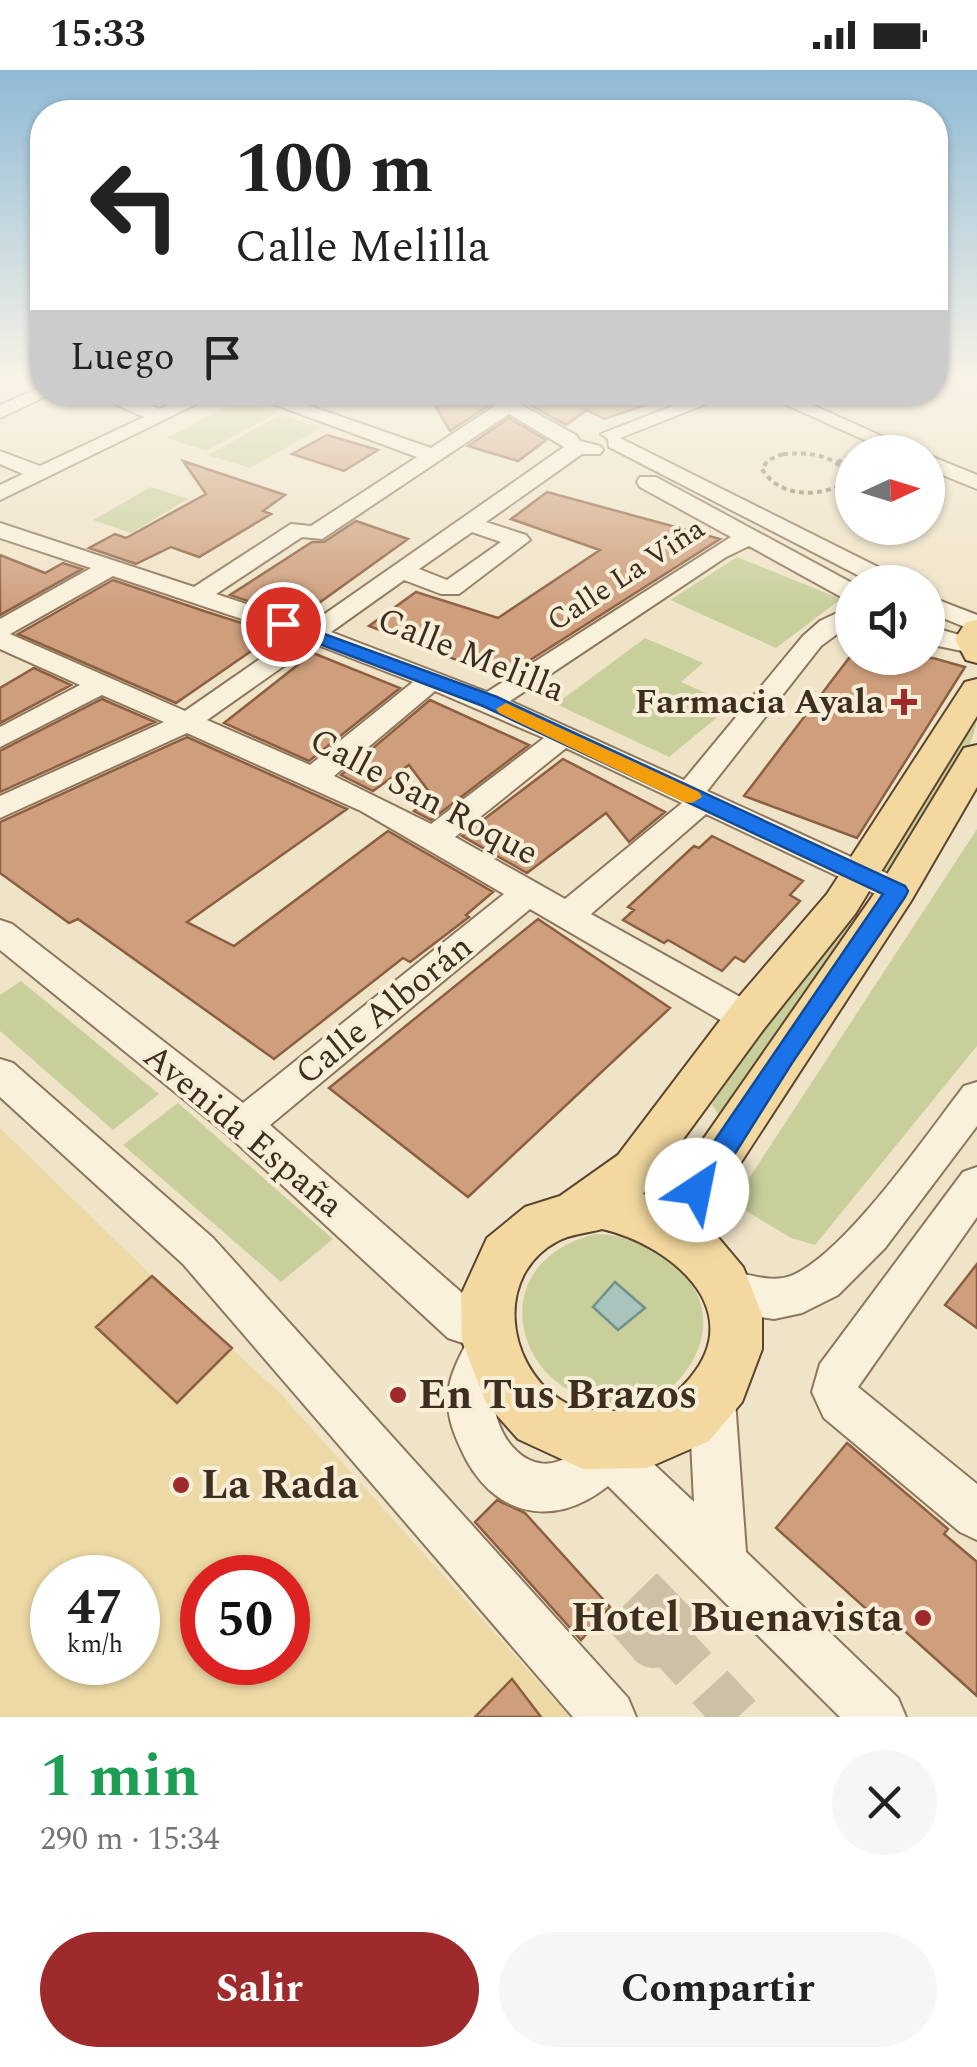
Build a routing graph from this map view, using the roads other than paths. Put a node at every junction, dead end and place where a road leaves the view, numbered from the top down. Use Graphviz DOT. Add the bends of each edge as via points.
graph roads {
  1 [pos="0,457"];
  2 [pos="75,457"];
  3 [pos="428,457"];
  4 [pos="558,457"];
  5 [pos="610,457"];
  6 [pos="649,457"];
  7 [pos="945,469"];
  8 [pos="40,474"];
  9 [pos="977,482"];
  10 [pos="0,493"];
  11 [pos="468,523"];
  12 [pos="0,530"];
  13 [pos="748,537"];
  14 [pos="856,565"];
  15 [pos="111,567"];
  16 [pos="400,570"];
  17 [pos="835,584"];
  18 [pos="198,595"];
  19 [pos="945,615"];
  20 [pos="835,625"];
  21 [pos="0,629"];
  22 [pos="312,634"];
  23 [pos="976,638"];
  24 [pos="0,640"];
  25 [pos="945,642"];
  26 [pos="433,679"];
  27 [pos="102,684"];
  28 [pos="977,689"];
  29 [pos="490,702"];
  30 [pos="187,722"];
  31 [pos="564,736"];
  32 [pos="0,738"];
  33 [pos="977,756"];
  34 [pos="314,777"];
  35 [pos="695,798"];
  36 [pos="0,808"];
  37 [pos="434,838"];
  38 [pos="858,875"];
  39 [pos="897,891"];
  40 [pos="526,894"];
  41 [pos="567,916"];
  42 [pos="0,932"];
  43 [pos="747,1018"];
  44 [pos="0,1074"];
  45 [pos="977,1097"];
  46 [pos="243,1126"];
  47 [pos="942,1143"];
  48 [pos="977,1166"];
  49 [pos="977,1184"];
  50 [pos="898,1199"];
  51 [pos="579,1209"];
  52 [pos="690,1240"];
  53 [pos="930,1248"];
  54 [pos="726,1289"];
  55 [pos="487,1339"];
  56 [pos="712,1400"];
  57 [pos="606,1445"];
  58 [pos="977,1515"];
  59 [pos="722,1566"];
  60 [pos="609,1717"];
  61 [pos="878,1717"];
  1 -- 8 [label="street"];
  2 -- 8 [label="street"];
  3 -- 18 [label="street" via="314,534 299,529"];
  4 -- 11 [label="street"];
  5 -- 13 [label="street"];
  6 -- 14 [label="street"];
  7 -- 9 [label="street"];
  8 -- 10 [label="street"];
  11 -- 16 [label="street"];
  11 -- 16 [label="street" via="518,540 450,589"];
  12 -- 15 [label="street, Calle Melilla"];
  13 -- 17 [label="street"];
  13 -- 29 [label="street, Calle La Viña"];
  15 -- 18 [label="street, Calle Melilla"];
  15 -- 21 [label="street"];
  16 -- 22 [label="street"];
  18 -- 22 [label="street, Calle Melilla"];
  19 -- 23 [label="street"];
  20 -- 35 [label="street" via="812,641"];
  22 -- 26 [label="street, Calle Melilla"];
  22 -- 30 [label="street"];
  23 -- 25 [label="street"];
  24 -- 27 [label="street, Calle San Roque"];
  26 -- 29 [label="street, Calle Melilla"];
  26 -- 34 [label="street"];
  27 -- 30 [label="street, Calle San Roque"];
  27 -- 32 [label="street"];
  28 -- 38 [label="main road"];
  29 -- 31 [label="street, Calle Melilla"];
  30 -- 34 [label="street, Calle San Roque"];
  30 -- 36 [label="street"];
  31 -- 35 [label="street, Calle Melilla"];
  31 -- 37 [label="street"];
  33 -- 39 [label="main road"];
  34 -- 37 [label="street, Calle San Roque"];
  35 -- 38 [label="street, Calle Melilla"];
  35 -- 41 [label="street"];
  37 -- 40 [label="street, Calle San Roque"];
  38 -- 39 [label="street, Calle Melilla"];
  38 -- 43 [label="main road"];
  39 -- 52 [label="main road" via="697,1190"];
  40 -- 41 [label="street, Calle San Roque"];
  40 -- 46 [label="street, Calle Alborán"];
  41 -- 43 [label="street, Calle San Roque"];
  42 -- 46 [label="street, Avenida España"];
  43 -- 51 [label="main road" via="636,1170"];
  44 -- 60 [label="street" via="198,1251"];
  45 -- 47 [label="street"];
  46 -- 55 [label="street, Avenida España"];
  47 -- 48 [label="street"];
  47 -- 50 [label="street"];
  49 -- 53 [label="street"];
  50 -- 53 [label="street" via="905,1225"];
  50 -- 54 [label="street" via="832,1275 803,1292 763,1299"];
  51 -- 52 [label="main road" via="638,1212"];
  51 -- 55 [label="main road" via="540,1223 508,1250 489,1286"];
  52 -- 54 [label="main road"];
  53 -- 58 [label="street" via="836,1380 835,1392"];
  54 -- 56 [label="main road" via="734,1346"];
  55 -- 57 [label="main road" via="496,1368 522,1405 562,1431"];
  56 -- 57 [label="main road" via="674,1429"];
  56 -- 59 [label="street"];
  57 -- 59 [label="street"];
  59 -- 61 [label="street"];
}
